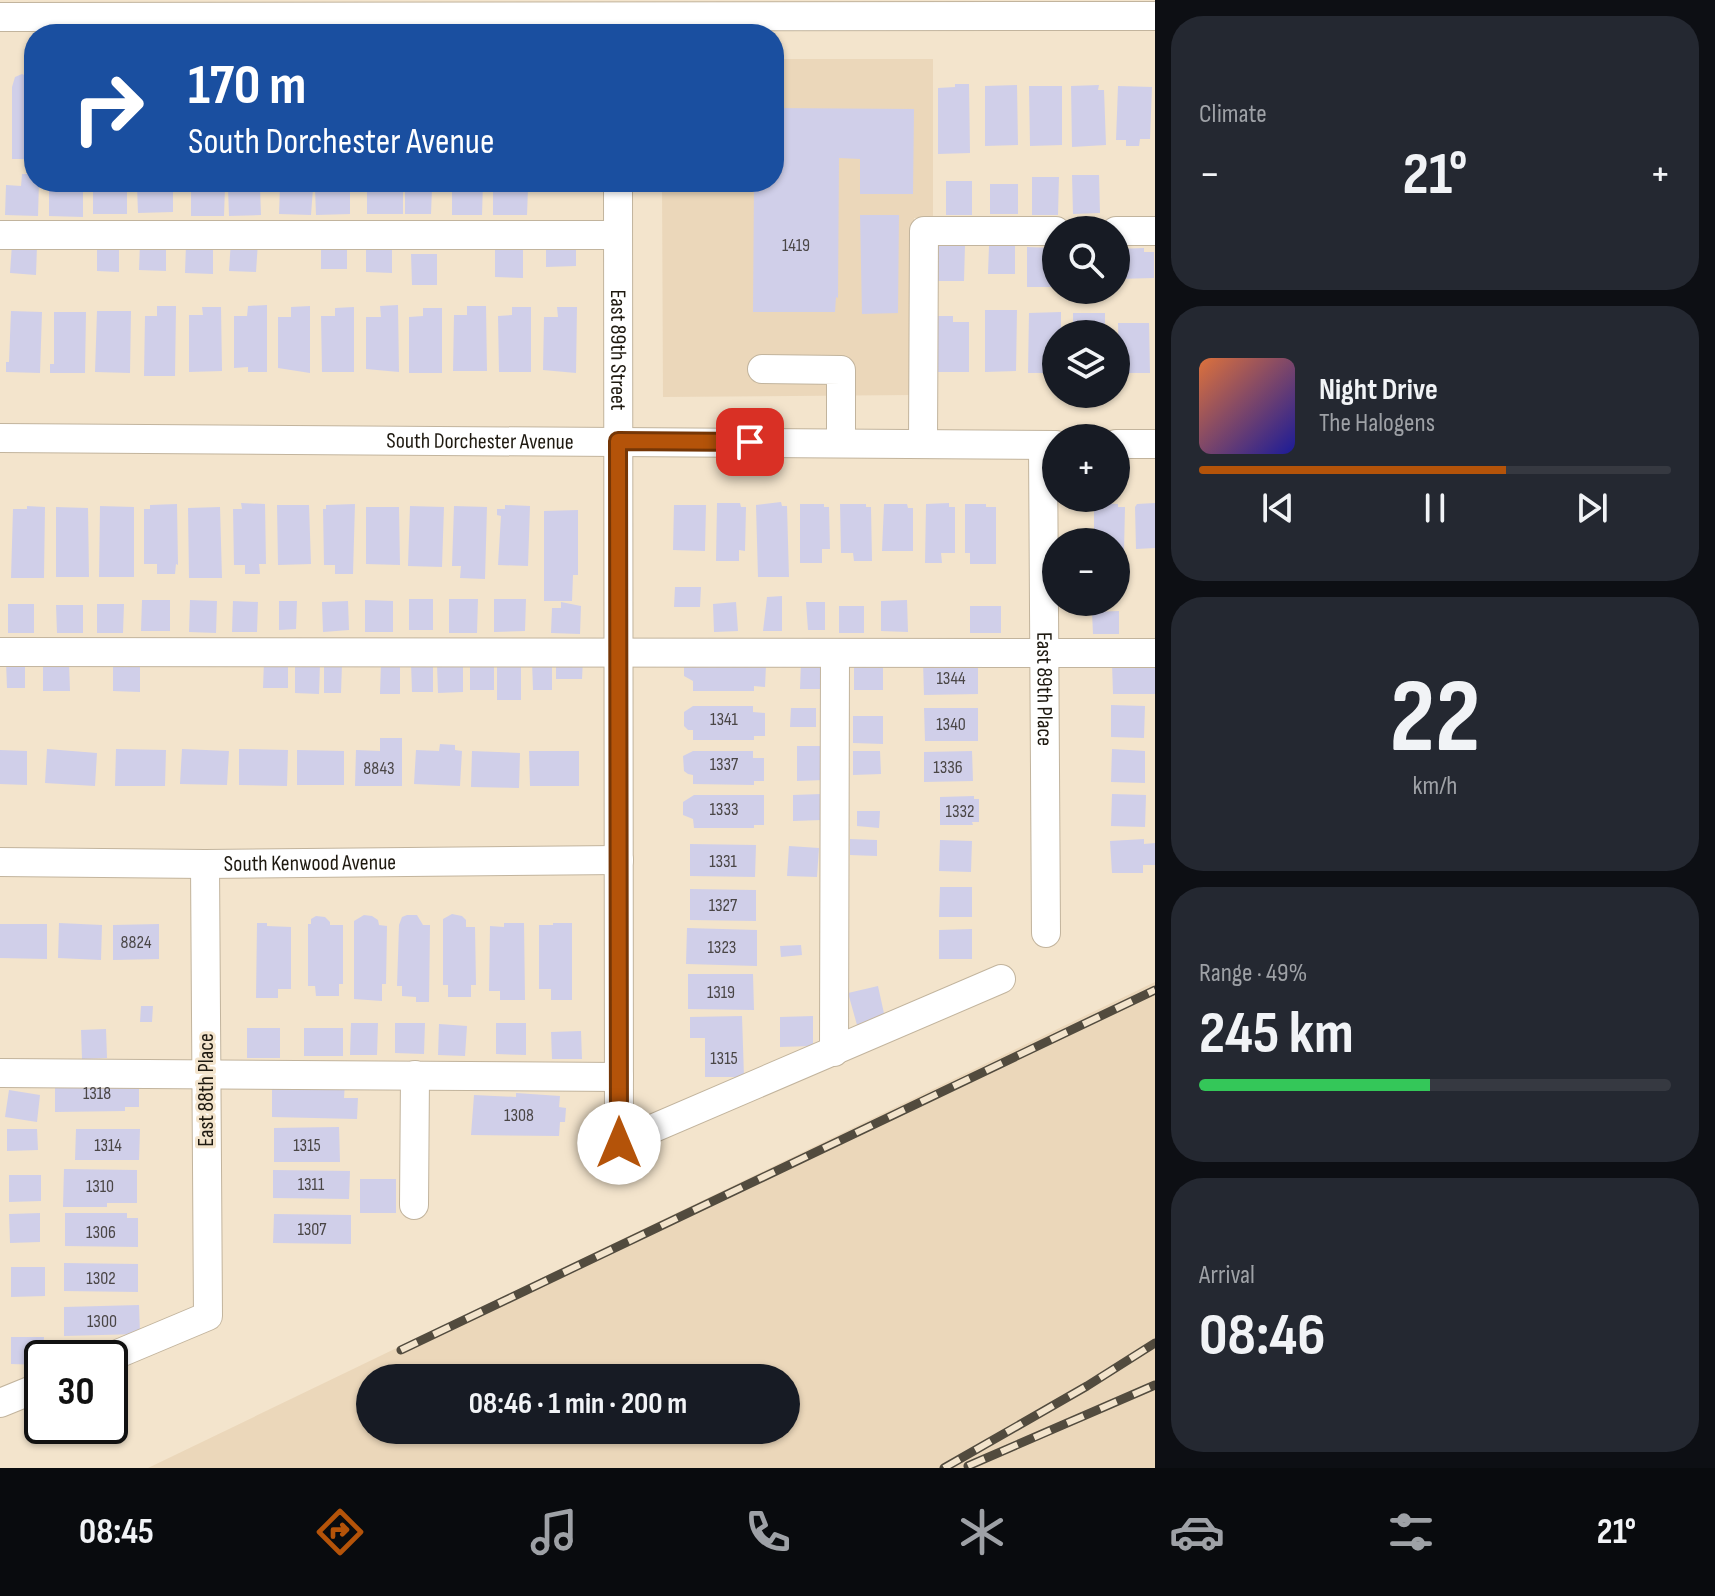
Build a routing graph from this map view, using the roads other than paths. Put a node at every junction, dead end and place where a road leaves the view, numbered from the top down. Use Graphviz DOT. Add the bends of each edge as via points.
graph roads {
  1 [pos="1155,16"];
  2 [pos="0,17"];
  3 [pos="617,17"];
  4 [pos="618,192"];
  5 [pos="1042,231"];
  6 [pos="1130,231"];
  7 [pos="1155,231"];
  8 [pos="0,235"];
  9 [pos="618,235"];
  10 [pos="762,369"];
  11 [pos="0,438"];
  12 [pos="618,441"];
  13 [pos="841,443"];
  14 [pos="923,444"];
  15 [pos="1130,444"];
  16 [pos="1155,444"];
  17 [pos="1042,445"];
  18 [pos="1048,512"];
  19 [pos="0,652"];
  20 [pos="618,652"];
  21 [pos="835,653"];
  22 [pos="1155,653"];
  23 [pos="1045,654"];
  24 [pos="619,860"];
  25 [pos="0,862"];
  26 [pos="205,864"];
  27 [pos="1046,933"];
  28 [pos="1001,979"];
  29 [pos="834,1052"];
  30 [pos="0,1073"];
  31 [pos="206,1074"];
  32 [pos="415,1075"];
  33 [pos="619,1077"];
  34 [pos="414,1205"];
  35 [pos="128,1350"];
  36 [pos="24,1393"];
  37 [pos="0,1403"];
  1 -- 3 [label="street"];
  2 -- 3 [label="street"];
  4 -- 9 [label="street, East 89th Street"];
  5 -- 14 [label="street" via="924,231"];
  6 -- 7 [label="street"];
  8 -- 9 [label="street"];
  9 -- 12 [label="street, East 89th Street"];
  10 -- 13 [label="street" via="841,370"];
  11 -- 12 [label="street, South Dorchester Avenue"];
  12 -- 13 [label="street, South Dorchester Avenue"];
  12 -- 20 [label="street, East 89th Street"];
  13 -- 14 [label="street, South Dorchester Avenue"];
  14 -- 17 [label="street, South Dorchester Avenue"];
  15 -- 16 [label="street"];
  18 -- 23 [label="street, East 89th Place"];
  19 -- 20 [label="street"];
  20 -- 21 [label="street"];
  20 -- 24 [label="street, East 89th Street"];
  21 -- 23 [label="street"];
  21 -- 29 [label="street"];
  22 -- 23 [label="street"];
  23 -- 27 [label="street, East 89th Place"];
  24 -- 26 [label="street, South Kenwood Avenue"];
  24 -- 33 [label="street, East 89th Street"];
  25 -- 26 [label="street, South Kenwood Avenue"];
  26 -- 31 [label="street, East 88th Place"];
  28 -- 29 [label="street"];
  29 -- 33 [label="street, East 89th Street" via="619,1143"];
  30 -- 31 [label="street"];
  31 -- 32 [label="street"];
  31 -- 35 [label="street, East 88th Place" via="208,1316"];
  32 -- 33 [label="street"];
  32 -- 34 [label="street"];
  36 -- 37 [label="street"];
}
